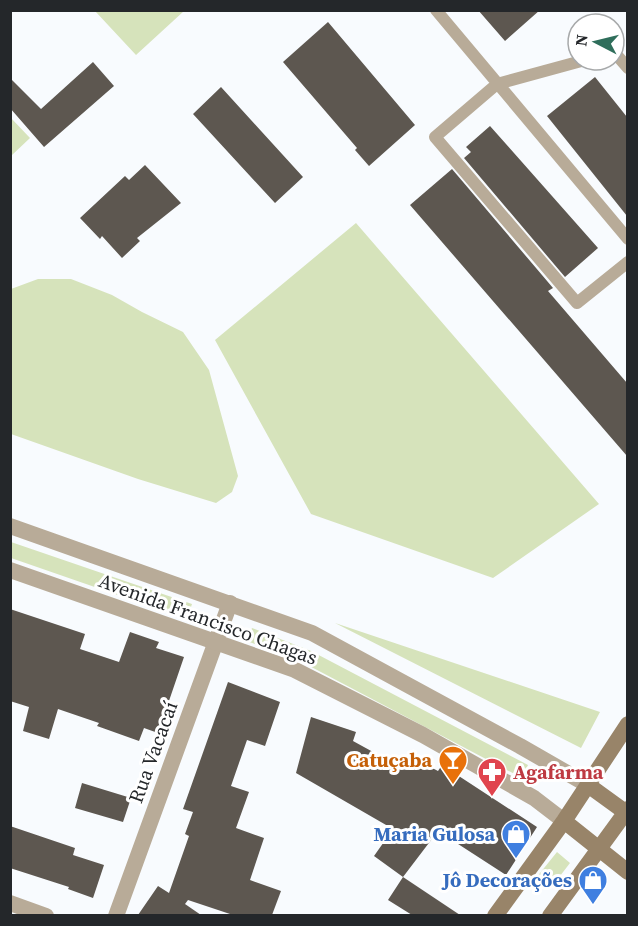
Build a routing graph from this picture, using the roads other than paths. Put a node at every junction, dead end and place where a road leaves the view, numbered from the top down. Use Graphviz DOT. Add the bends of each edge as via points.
graph roads {
  1 [pos="436,10"];
  2 [pos="566,65"];
  3 [pos="497,84"];
  4 [pos="627,239"];
  5 [pos="627,262"];
  6 [pos="10,526"];
  7 [pos="10,570"];
  8 [pos="230,603"];
  9 [pos="216,641"];
  10 [pos="627,724"];
  11 [pos="588,785"];
  12 [pos="627,812"];
  13 [pos="564,821"];
  14 [pos="600,850"];
  15 [pos="627,872"];
  16 [pos="10,903"];
  17 [pos="46,915"];
  18 [pos="116,915"];
  19 [pos="495,915"];
  20 [pos="550,915"];
  1 -- 3 [label="lane"];
  2 -- 3 [label="lane"];
  3 -- 4 [label="lane"];
  3 -- 5 [label="lane" via="435,137 577,303"];
  6 -- 8 [label="street, Avenida Francisco Chagas"];
  7 -- 9 [label="street, Avenida Francisco Chagas"];
  8 -- 9 [label="street, Rua Vacacaí"];
  8 -- 11 [label="street, Avenida Francisco Chagas" via="312,633"];
  9 -- 13 [label="street, Avenida Francisco Chagas" via="295,670 423,735 534,798"];
  9 -- 18 [label="street, Rua Vacacaí"];
  10 -- 11 [label="main road"];
  11 -- 12 [label="main road, Avenida Francisco Chagas"];
  11 -- 13 [label="main road"];
  12 -- 14 [label="main road"];
  13 -- 14 [label="main road, Avenida Francisco Chagas"];
  13 -- 19 [label="main road"];
  14 -- 15 [label="main road, Avenida Francisco Chagas"];
  14 -- 20 [label="main road"];
  16 -- 17 [label="street"];
}
